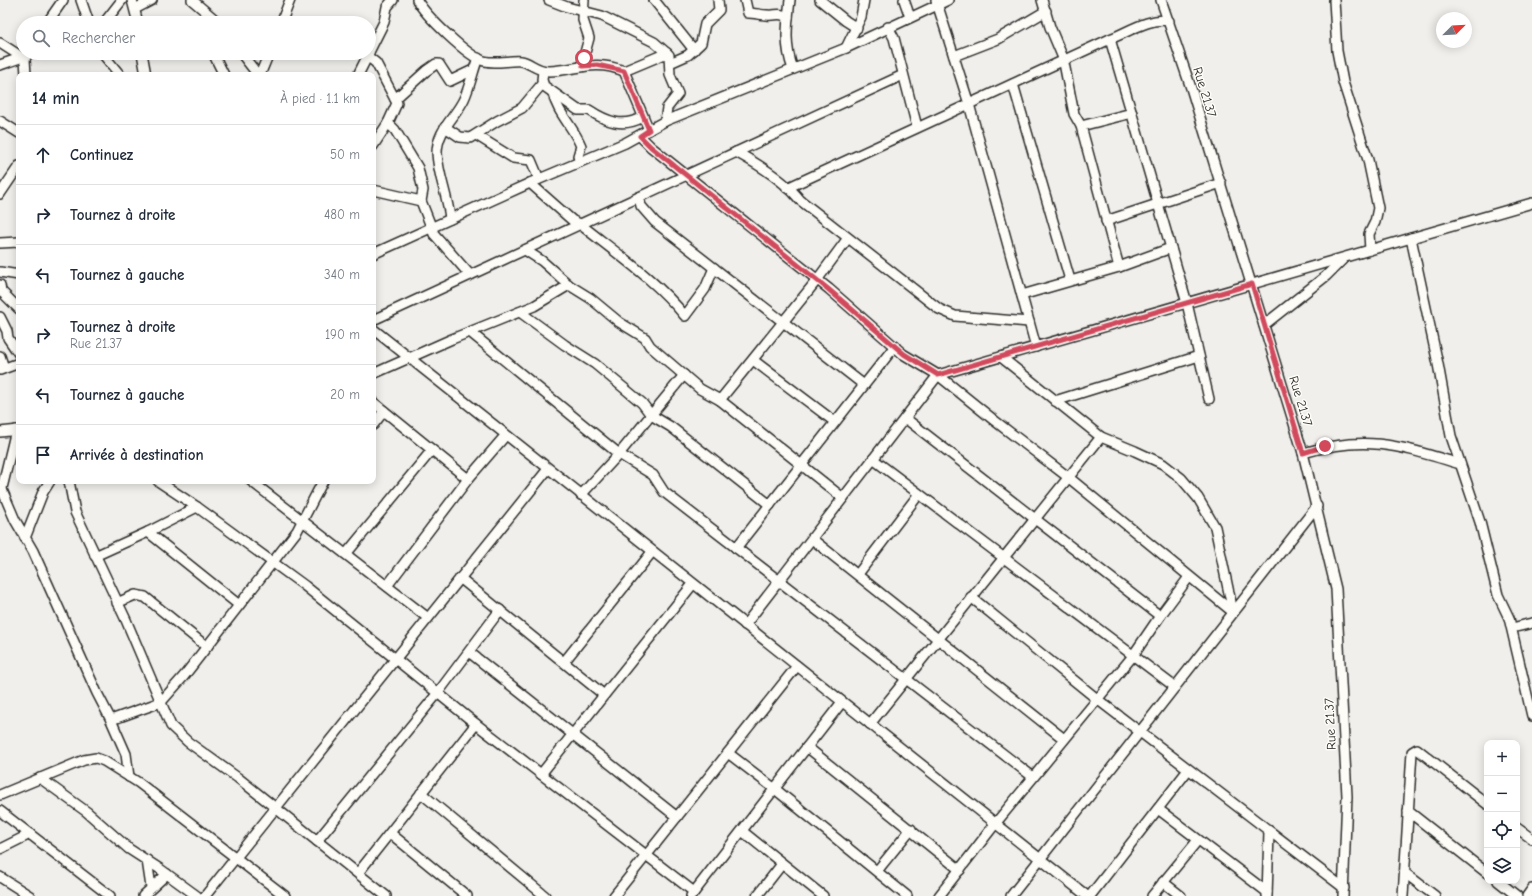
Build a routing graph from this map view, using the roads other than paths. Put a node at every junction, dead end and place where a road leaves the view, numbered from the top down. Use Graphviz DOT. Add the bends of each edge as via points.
graph roads {
  1 [pos="63,0"];
  2 [pos="81,0"];
  3 [pos="122,0"];
  4 [pos="152,0"];
  5 [pos="192,0"];
  6 [pos="393,0"];
  7 [pos="417,0"];
  8 [pos="549,0"];
  9 [pos="584,0"];
  10 [pos="654,0"];
  11 [pos="718,0"];
  12 [pos="746,0"];
  13 [pos="790,0"];
  14 [pos="820,0"];
  15 [pos="864,0"];
  16 [pos="904,0"];
  17 [pos="948,0"];
  18 [pos="1042,0"];
  19 [pos="1161,0"];
  20 [pos="1334,0"];
  21 [pos="288,2"];
  22 [pos="937,2"];
  23 [pos="133,4"];
  24 [pos="1046,11"];
  25 [pos="584,12"];
  26 [pos="52,16"];
  27 [pos="87,16"];
  28 [pos="109,16"];
  29 [pos="135,16"];
  30 [pos="206,16"];
  31 [pos="283,16"];
  32 [pos="788,17"];
  33 [pos="910,17"];
  34 [pos="1169,21"];
  35 [pos="888,27"];
  36 [pos="857,28"];
  37 [pos="376,38"];
  38 [pos="1110,39"];
  39 [pos="0,43"];
  40 [pos="846,48"];
  41 [pos="694,50"];
  42 [pos="16,51"];
  43 [pos="667,53"];
  44 [pos="954,56"];
  45 [pos="478,58"];
  46 [pos="16,59"];
  47 [pos="25,60"];
  48 [pos="108,60"];
  49 [pos="143,60"];
  50 [pos="216,60"];
  51 [pos="247,60"];
  52 [pos="266,60"];
  53 [pos="365,60"];
  54 [pos="373,60"];
  55 [pos="1064,61"];
  56 [pos="670,63"];
  57 [pos="0,65"];
  58 [pos="583,66"];
  59 [pos="793,69"];
  60 [pos="473,70"];
  61 [pos="543,71"];
  62 [pos="624,71"];
  63 [pos="26,72"];
  64 [pos="118,72"];
  65 [pos="145,72"];
  66 [pos="222,72"];
  67 [pos="257,72"];
  68 [pos="260,72"];
  69 [pos="359,72"];
  70 [pos="903,75"];
  71 [pos="542,84"];
  72 [pos="1013,84"];
  73 [pos="553,93"];
  74 [pos="396,99"];
  75 [pos="969,104"];
  76 [pos="1132,113"];
  77 [pos="643,117"];
  78 [pos="0,121"];
  79 [pos="665,122"];
  80 [pos="388,123"];
  81 [pos="1082,126"];
  82 [pos="445,127"];
  83 [pos="917,128"];
  84 [pos="649,130"];
  85 [pos="16,131"];
  86 [pos="476,135"];
  87 [pos="640,136"];
  88 [pos="376,141"];
  89 [pos="736,152"];
  90 [pos="580,162"];
  91 [pos="16,170"];
  92 [pos="686,175"];
  93 [pos="539,179"];
  94 [pos="530,183"];
  95 [pos="1221,183"];
  96 [pos="787,188"];
  97 [pos="376,191"];
  98 [pos="0,194"];
  99 [pos="639,197"];
  100 [pos="421,201"];
  101 [pos="1158,203"];
  102 [pos="1529,206"];
  103 [pos="450,219"];
  104 [pos="1106,221"];
  105 [pos="580,224"];
  106 [pos="431,227"];
  107 [pos="848,238"];
  108 [pos="1411,238"];
  109 [pos="16,242"];
  110 [pos="0,243"];
  111 [pos="1171,248"];
  112 [pos="526,250"];
  113 [pos="1370,250"];
  114 [pos="376,253"];
  115 [pos="1343,258"];
  116 [pos="1119,267"];
  117 [pos="714,268"];
  118 [pos="0,272"];
  119 [pos="16,275"];
  120 [pos="470,275"];
  121 [pos="817,280"];
  122 [pos="1070,280"];
  123 [pos="1252,284"];
  124 [pos="569,285"];
  125 [pos="0,289"];
  126 [pos="1022,295"];
  127 [pos="1187,303"];
  128 [pos="16,306"];
  129 [pos="520,312"];
  130 [pos="0,317"];
  131 [pos="376,319"];
  132 [pos="783,322"];
  133 [pos="1029,322"];
  134 [pos="1264,325"];
  135 [pos="376,331"];
  136 [pos="470,332"];
  137 [pos="4,339"];
  138 [pos="895,346"];
  139 [pos="1036,347"];
  140 [pos="16,351"];
  141 [pos="0,356"];
  142 [pos="1199,356"];
  143 [pos="409,357"];
  144 [pos="1001,357"];
  145 [pos="753,360"];
  146 [pos="16,364"];
  147 [pos="2,369"];
  148 [pos="376,373"];
  149 [pos="684,375"];
  150 [pos="938,375"];
  151 [pos="864,385"];
  152 [pos="1209,399"];
  153 [pos="720,400"];
  154 [pos="1055,401"];
  155 [pos="376,404"];
  156 [pos="384,411"];
  157 [pos="651,415"];
  158 [pos="905,418"];
  159 [pos="376,421"];
  160 [pos="834,422"];
  161 [pos="16,430"];
  162 [pos="0,432"];
  163 [pos="505,436"];
  164 [pos="16,437"];
  165 [pos="1101,437"];
  166 [pos="432,450"];
  167 [pos="1303,453"];
  168 [pos="619,454"];
  169 [pos="873,459"];
  170 [pos="1460,464"];
  171 [pos="801,465"];
  172 [pos="548,469"];
  173 [pos="1068,477"];
  174 [pos="468,479"];
  175 [pos="48,484"];
  176 [pos="70,484"];
  177 [pos="162,484"];
  178 [pos="255,484"];
  179 [pos="322,484"];
  180 [pos="1,486"];
  181 [pos="919,494"];
  182 [pos="581,495"];
  183 [pos="843,498"];
  184 [pos="770,504"];
  185 [pos="1317,506"];
  186 [pos="197,507"];
  187 [pos="1035,518"];
  188 [pos="303,521"];
  189 [pos="148,532"];
  190 [pos="25,538"];
  191 [pos="812,539"];
  192 [pos="736,548"];
  193 [pos="652,552"];
  194 [pos="346,554"];
  195 [pos="95,556"];
  196 [pos="1003,558"];
  197 [pos="273,562"];
  198 [pos="858,574"];
  199 [pos="1189,577"];
  200 [pos="460,578"];
  201 [pos="779,581"];
  202 [pos="693,584"];
  203 [pos="387,586"];
  204 [pos="971,597"];
  205 [pos="118,603"];
  206 [pos="239,605"];
  207 [pos="500,610"];
  208 [pos="1233,612"];
  209 [pos="1160,616"];
  210 [pos="428,618"];
  211 [pos="1532,623"];
  212 [pos="745,625"];
  213 [pos="1512,628"];
  214 [pos="937,639"];
  215 [pos="207,647"];
  216 [pos="469,652"];
  217 [pos="1132,657"];
  218 [pos="395,660"];
  219 [pos="564,662"];
  220 [pos="797,666"];
  221 [pos="905,678"];
  222 [pos="1175,687"];
  223 [pos="437,694"];
  224 [pos="604,695"];
  225 [pos="1097,700"];
  226 [pos="161,702"];
  227 [pos="842,702"];
  228 [pos="1532,716"];
  229 [pos="111,720"];
  230 [pos="476,724"];
  231 [pos="870,724"];
  232 [pos="1139,732"];
  233 [pos="572,734"];
  234 [pos="1064,740"];
  235 [pos="807,747"];
  236 [pos="728,753"];
  237 [pos="1188,770"];
  238 [pos="541,774"];
  239 [pos="129,777"];
  240 [pos="1033,777"];
  241 [pos="40,778"];
  242 [pos="775,789"];
  243 [pos="421,793"];
  244 [pos="0,795"];
  245 [pos="1484,802"];
  246 [pos="276,808"];
  247 [pos="1158,809"];
  248 [pos="0,811"];
  249 [pos="1408,811"];
  250 [pos="677,817"];
  251 [pos="995,824"];
  252 [pos="911,829"];
  253 [pos="1520,830"];
  254 [pos="742,831"];
  255 [pos="1269,832"];
  256 [pos="390,833"];
  257 [pos="30,834"];
  258 [pos="1532,839"];
  259 [pos="1198,840"];
  260 [pos="317,841"];
  261 [pos="0,849"];
  262 [pos="647,854"];
  263 [pos="236,858"];
  264 [pos="147,860"];
  265 [pos="1039,860"];
  266 [pos="782,864"];
  267 [pos="960,870"];
  268 [pos="877,871"];
  269 [pos="1484,871"];
  270 [pos="358,873"];
  271 [pos="1405,873"];
  272 [pos="167,874"];
  273 [pos="0,877"];
  274 [pos="1163,882"];
  275 [pos="1502,884"];
  276 [pos="151,887"];
  277 [pos="1532,889"];
  278 [pos="1343,892"];
  279 [pos="692,894"];
  280 [pos="1267,894"];
  281 [pos="30,896"];
  282 [pos="110,896"];
  283 [pos="143,896"];
  284 [pos="197,896"];
  285 [pos="205,896"];
  286 [pos="285,896"];
  287 [pos="386,896"];
  288 [pos="467,896"];
  289 [pos="545,896"];
  290 [pos="614,896"];
  291 [pos="757,896"];
  292 [pos="823,896"];
  293 [pos="907,896"];
  294 [pos="939,896"];
  295 [pos="1011,896"];
  296 [pos="1087,896"];
  297 [pos="1090,896"];
  298 [pos="1152,896"];
  299 [pos="1181,896"];
  300 [pos="1403,896"];
  301 [pos="1435,896"];
  302 [pos="1516,896"];
  303 [pos="1526,896"];
  1 -- 26 [label="street"];
  2 -- 27 [label="street"];
  3 -- 28 [label="street"];
  4 -- 23 [label="street"];
  5 -- 30 [label="street"];
  6 -- 37 [label="street" via="387,7 384,22"];
  7 -- 45 [label="street" via="438,25"];
  8 -- 25 [label="street"];
  9 -- 25 [label="street"];
  10 -- 41 [label="street"];
  11 -- 41 [label="street" via="718,10 705,24 701,43"];
  12 -- 32 [label="street" via="748,13 780,13"];
  13 -- 32 [label="street"];
  14 -- 36 [label="street"];
  15 -- 36 [label="street"];
  16 -- 33 [label="street"];
  17 -- 22 [label="street"];
  18 -- 24 [label="street"];
  19 -- 34 [label="street, Rue 21.37"];
  20 -- 113 [label="street" via="1337,51 1343,82 1368,160 1378,208 1370,234"];
  21 -- 31 [label="street"];
  22 -- 33 [label="street"];
  22 -- 44 [label="street"];
  23 -- 29 [label="street"];
  24 -- 44 [label="street" via="998,40"];
  24 -- 55 [label="street"];
  25 -- 43 [label="street" via="602,16 654,42"];
  25 -- 58 [label="street" via="584,27 589,38"];
  32 -- 59 [label="street" via="788,56"];
  33 -- 35 [label="street"];
  34 -- 38 [label="street" via="1160,19"];
  34 -- 95 [label="street, Rue 21.37"];
  35 -- 40 [label="street"];
  35 -- 70 [label="street" via="894,38"];
  36 -- 40 [label="street"];
  38 -- 55 [label="street"];
  38 -- 76 [label="street"];
  39 -- 42 [label="street"];
  40 -- 59 [label="street"];
  41 -- 56 [label="street"];
  43 -- 56 [label="street"];
  43 -- 62 [label="street"];
  44 -- 75 [label="street"];
  45 -- 60 [label="street"];
  45 -- 61 [label="street" via="484,61 522,61"];
  46 -- 57 [label="street"];
  47 -- 63 [label="street"];
  48 -- 64 [label="street"];
  49 -- 65 [label="street"];
  50 -- 66 [label="street"];
  51 -- 67 [label="street"];
  52 -- 68 [label="street"];
  53 -- 69 [label="street"];
  54 -- 74 [label="street"];
  55 -- 72 [label="street"];
  55 -- 81 [label="street" via="1074,114"];
  56 -- 79 [label="street" via="670,75 678,94 667,108"];
  58 -- 61 [label="street"];
  58 -- 62 [label="street" via="597,65"];
  59 -- 79 [label="street"];
  60 -- 74 [label="street" via="450,80 439,64 436,64"];
  60 -- 82 [label="street" via="464,100"];
  61 -- 71 [label="street"];
  62 -- 77 [label="street"];
  70 -- 83 [label="street"];
  70 -- 89 [label="street"];
  71 -- 73 [label="street"];
  71 -- 86 [label="street" via="522,108"];
  72 -- 75 [label="street"];
  72 -- 122 [label="street"];
  73 -- 77 [label="street" via="578,110 589,110 602,118 626,124"];
  73 -- 90 [label="street" via="557,109 572,127 581,146 578,156"];
  74 -- 80 [label="street" via="396,106"];
  75 -- 83 [label="street"];
  75 -- 126 [label="street"];
  76 -- 81 [label="street"];
  76 -- 101 [label="street"];
  77 -- 84 [label="street"];
  78 -- 85 [label="street"];
  79 -- 84 [label="street"];
  80 -- 88 [label="street"];
  80 -- 100 [label="street" via="418,168 423,190"];
  81 -- 104 [label="street"];
  82 -- 86 [label="street" via="465,138"];
  82 -- 103 [label="street" via="440,134 437,153"];
  83 -- 96 [label="street"];
  84 -- 87 [label="street"];
  86 -- 93 [label="street" via="513,158 530,160"];
  87 -- 90 [label="street"];
  87 -- 92 [label="street"];
  89 -- 92 [label="street"];
  89 -- 96 [label="street"];
  90 -- 93 [label="street"];
  91 -- 98 [label="street"];
  92 -- 99 [label="street"];
  92 -- 121 [label="street"];
  93 -- 94 [label="street"];
  94 -- 103 [label="street"];
  94 -- 105 [label="street" via="573,221"];
  95 -- 101 [label="street"];
  95 -- 123 [label="street, Rue 21.37"];
  96 -- 107 [label="street"];
  97 -- 100 [label="street"];
  99 -- 105 [label="street"];
  99 -- 117 [label="street" via="642,206 655,222"];
  100 -- 106 [label="street"];
  101 -- 104 [label="street"];
  101 -- 111 [label="street"];
  102 -- 108 [label="street"];
  103 -- 106 [label="street"];
  104 -- 116 [label="street"];
  105 -- 112 [label="street"];
  105 -- 117 [label="street" via="666,294 685,316 705,289"];
  106 -- 114 [label="street"];
  106 -- 120 [label="street" via="440,242"];
  107 -- 121 [label="street"];
  107 -- 133 [label="street" via="939,310 955,316"];
  108 -- 113 [label="street"];
  108 -- 170 [label="street" via="1451,436"];
  109 -- 110 [label="street"];
  111 -- 116 [label="street"];
  111 -- 127 [label="street"];
  112 -- 120 [label="street"];
  112 -- 124 [label="street"];
  113 -- 115 [label="street"];
  115 -- 123 [label="street"];
  115 -- 134 [label="street" via="1326,276"];
  116 -- 122 [label="street"];
  117 -- 132 [label="street"];
  118 -- 119 [label="street"];
  120 -- 131 [label="street"];
  121 -- 132 [label="street"];
  121 -- 138 [label="street"];
  122 -- 126 [label="street"];
  123 -- 127 [label="street"];
  123 -- 134 [label="street, Rue 21.37"];
  124 -- 129 [label="street"];
  124 -- 149 [label="street" via="645,338 650,346"];
  125 -- 128 [label="street"];
  126 -- 133 [label="street"];
  127 -- 139 [label="street"];
  127 -- 142 [label="street"];
  129 -- 136 [label="street"];
  129 -- 157 [label="street" via="595,364 642,403"];
  130 -- 137 [label="street" via="7,331"];
  132 -- 145 [label="street"];
  132 -- 151 [label="street"];
  133 -- 139 [label="street"];
  134 -- 167 [label="street, Rue 21.37"];
  135 -- 143 [label="street"];
  136 -- 143 [label="street"];
  136 -- 168 [label="street"];
  137 -- 140 [label="street"];
  138 -- 150 [label="street"];
  138 -- 151 [label="street"];
  139 -- 144 [label="street"];
  141 -- 147 [label="street"];
  142 -- 152 [label="street"];
  142 -- 154 [label="street"];
  143 -- 148 [label="street"];
  143 -- 163 [label="street"];
  144 -- 150 [label="street"];
  144 -- 154 [label="street"];
  145 -- 153 [label="street"];
  145 -- 160 [label="street"];
  146 -- 147 [label="street"];
  149 -- 153 [label="street" via="700,389"];
  149 -- 157 [label="street"];
  150 -- 158 [label="street"];
  150 -- 173 [label="street"];
  151 -- 160 [label="street"];
  153 -- 171 [label="street"];
  154 -- 165 [label="street"];
  155 -- 156 [label="street"];
  156 -- 159 [label="street"];
  156 -- 166 [label="street"];
  157 -- 168 [label="street"];
  157 -- 184 [label="street" via="671,427"];
  158 -- 169 [label="street"];
  158 -- 187 [label="street"];
  160 -- 171 [label="street"];
  161 -- 162 [label="street"];
  163 -- 172 [label="street"];
  163 -- 174 [label="street"];
  164 -- 180 [label="street"];
  165 -- 173 [label="street"];
  165 -- 208 [label="street" via="1163,464 1181,478 1198,498 1215,527"];
  166 -- 174 [label="street"];
  166 -- 194 [label="street"];
  167 -- 170 [label="street" via="1325,446 1362,442 1397,446"];
  167 -- 185 [label="street, Rue 21.37"];
  168 -- 182 [label="street"];
  168 -- 192 [label="street" via="653,476 664,492"];
  169 -- 181 [label="street"];
  169 -- 183 [label="street"];
  170 -- 213 [label="street" via="1480,522 1498,595"];
  171 -- 183 [label="street"];
  171 -- 184 [label="street"];
  172 -- 182 [label="street"];
  172 -- 200 [label="street"];
  173 -- 187 [label="street"];
  173 -- 199 [label="street"];
  174 -- 203 [label="street"];
  175 -- 190 [label="street"];
  176 -- 195 [label="street" via="75,512"];
  177 -- 186 [label="street"];
  178 -- 188 [label="street"];
  179 -- 188 [label="street"];
  180 -- 190 [label="street"];
  181 -- 196 [label="street"];
  181 -- 198 [label="street"];
  182 -- 193 [label="street"];
  183 -- 191 [label="street"];
  184 -- 192 [label="street"];
  185 -- 208 [label="street"];
  185 -- 278 [label="street, Rue 21.37" via="1336,589 1346,796"];
  186 -- 189 [label="street"];
  186 -- 197 [label="street"];
  187 -- 196 [label="street"];
  187 -- 209 [label="street"];
  188 -- 194 [label="street"];
  188 -- 197 [label="street"];
  189 -- 195 [label="street"];
  189 -- 206 [label="street"];
  190 -- 229 [label="street"];
  191 -- 198 [label="street"];
  191 -- 201 [label="street"];
  192 -- 201 [label="street"];
  193 -- 202 [label="street"];
  193 -- 219 [label="street"];
  194 -- 203 [label="street"];
  195 -- 205 [label="street"];
  196 -- 204 [label="street"];
  196 -- 217 [label="street"];
  197 -- 206 [label="street"];
  197 -- 218 [label="street" via="356,626"];
  198 -- 214 [label="street"];
  199 -- 208 [label="street"];
  199 -- 209 [label="street"];
  200 -- 207 [label="street"];
  200 -- 210 [label="street"];
  201 -- 212 [label="street"];
  201 -- 221 [label="street"];
  202 -- 212 [label="street"];
  202 -- 224 [label="street"];
  203 -- 210 [label="street"];
  204 -- 214 [label="street"];
  204 -- 225 [label="street"];
  205 -- 215 [label="street" via="135,595 145,597"];
  205 -- 226 [label="street"];
  206 -- 215 [label="street"];
  207 -- 216 [label="street"];
  207 -- 219 [label="street"];
  208 -- 222 [label="street"];
  209 -- 217 [label="street"];
  210 -- 218 [label="street"];
  211 -- 213 [label="street"];
  212 -- 220 [label="street"];
  213 -- 228 [label="street"];
  214 -- 221 [label="street"];
  214 -- 234 [label="street"];
  215 -- 226 [label="street"];
  216 -- 223 [label="street"];
  216 -- 233 [label="street"];
  217 -- 222 [label="street"];
  217 -- 225 [label="street"];
  218 -- 223 [label="street"];
  218 -- 246 [label="street"];
  219 -- 224 [label="street"];
  220 -- 227 [label="street"];
  220 -- 236 [label="street"];
  221 -- 231 [label="street"];
  221 -- 240 [label="street"];
  222 -- 232 [label="street"];
  223 -- 230 [label="street"];
  223 -- 260 [label="street"];
  224 -- 233 [label="street"];
  225 -- 232 [label="street"];
  225 -- 234 [label="street"];
  226 -- 229 [label="street"];
  226 -- 246 [label="street" via="172,726 188,742"];
  227 -- 231 [label="street"];
  227 -- 235 [label="street"];
  229 -- 239 [label="street" via="126,754"];
  230 -- 238 [label="street"];
  230 -- 243 [label="street"];
  231 -- 251 [label="street"];
  232 -- 237 [label="street"];
  232 -- 265 [label="street"];
  233 -- 238 [label="street"];
  233 -- 250 [label="street"];
  234 -- 240 [label="street"];
  235 -- 242 [label="street"];
  235 -- 252 [label="street"];
  236 -- 242 [label="street"];
  236 -- 250 [label="street"];
  237 -- 247 [label="street"];
  237 -- 255 [label="street"];
  238 -- 262 [label="street"];
  239 -- 241 [label="street" via="96,758 84,760"];
  239 -- 263 [label="street"];
  240 -- 251 [label="street"];
  241 -- 244 [label="street"];
  241 -- 264 [label="street" via="69,798 129,849"];
  242 -- 254 [label="street"];
  242 -- 268 [label="street"];
  243 -- 256 [label="street"];
  243 -- 289 [label="street"];
  245 -- 249 [label="street" via="1417,749 1412,752"];
  246 -- 260 [label="street"];
  246 -- 263 [label="street"];
  247 -- 259 [label="street"];
  247 -- 297 [label="street"];
  248 -- 257 [label="street"];
  249 -- 269 [label="street"];
  249 -- 271 [label="street"];
  250 -- 262 [label="street"];
  251 -- 265 [label="street"];
  251 -- 267 [label="street"];
  252 -- 267 [label="street"];
  252 -- 268 [label="street"];
  253 -- 258 [label="street"];
  254 -- 266 [label="street"];
  254 -- 279 [label="street"];
  255 -- 278 [label="street"];
  255 -- 280 [label="street"];
  256 -- 270 [label="street"];
  256 -- 288 [label="street"];
  257 -- 261 [label="street"];
  257 -- 282 [label="street"];
  259 -- 274 [label="street"];
  259 -- 280 [label="street"];
  260 -- 270 [label="street"];
  262 -- 279 [label="street"];
  262 -- 290 [label="street"];
  263 -- 285 [label="street"];
  263 -- 286 [label="street"];
  264 -- 272 [label="street"];
  264 -- 276 [label="street"];
  265 -- 295 [label="street"];
  265 -- 296 [label="street"];
  266 -- 291 [label="street"];
  266 -- 292 [label="street"];
  267 -- 294 [label="street"];
  268 -- 293 [label="street"];
  270 -- 287 [label="street"];
  271 -- 300 [label="street"];
  271 -- 301 [label="street"];
  272 -- 276 [label="street"];
  272 -- 284 [label="street"];
  273 -- 281 [label="street"];
  274 -- 298 [label="street"];
  274 -- 299 [label="street"];
  275 -- 302 [label="street"];
  276 -- 283 [label="street"];
  277 -- 303 [label="street"];
}
